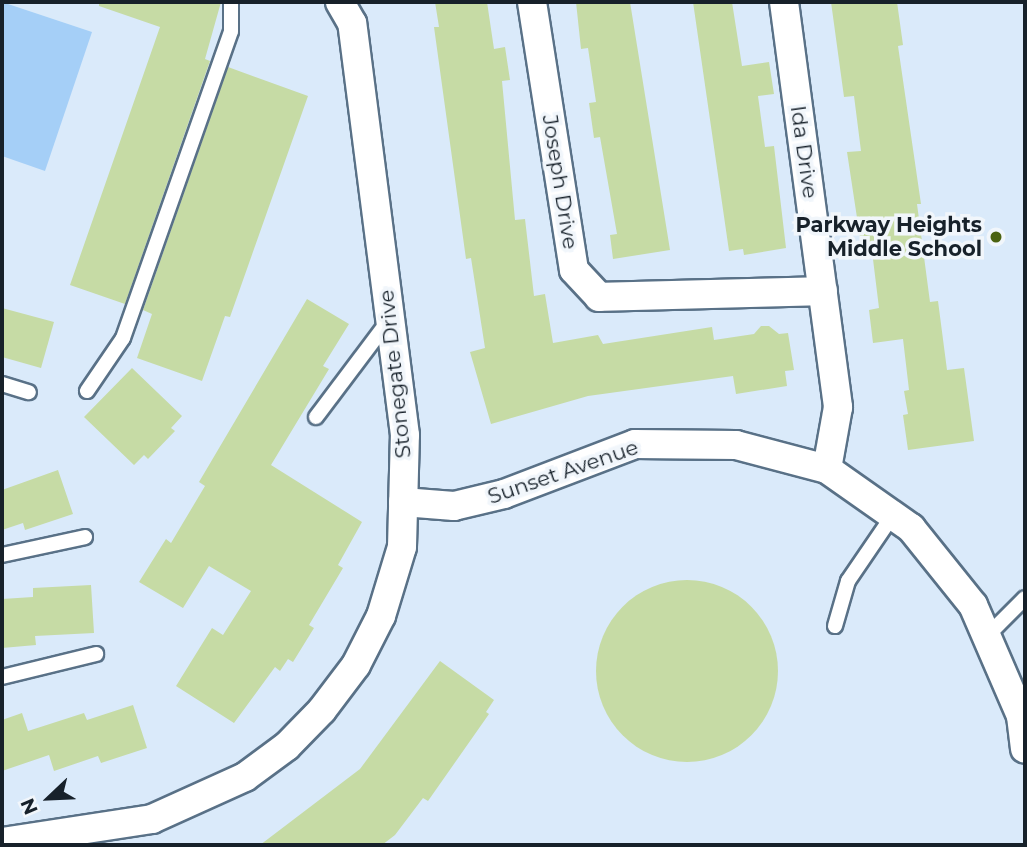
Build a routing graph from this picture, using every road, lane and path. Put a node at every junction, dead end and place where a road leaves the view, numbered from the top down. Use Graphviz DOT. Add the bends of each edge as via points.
graph roads {
  1 [pos="231,2"];
  2 [pos="340,2"];
  3 [pos="532,2"];
  4 [pos="784,2"];
  5 [pos="823,291"];
  6 [pos="390,319"];
  7 [pos="2,384"];
  8 [pos="87,391"];
  9 [pos="29,392"];
  10 [pos="316,417"];
  11 [pos="827,469"];
  12 [pos="403,502"];
  13 [pos="893,515"];
  14 [pos="85,537"];
  15 [pos="2,555"];
  16 [pos="1025,598"];
  17 [pos="835,626"];
  18 [pos="988,635"];
  19 [pos="96,654"];
  20 [pos="2,677"];
  21 [pos="1025,749"];
  22 [pos="2,842"];
  1 -- 8 [label="lane" via="231,31 123,338"];
  2 -- 6 [label="street, Stonegate Drive" via="352,23"];
  3 -- 5 [label="street, Joseph Drive" via="574,270 599,297"];
  4 -- 5 [label="street, Ida Drive"];
  5 -- 11 [label="street, Ida Drive" via="838,407"];
  6 -- 10 [label="lane"];
  6 -- 12 [label="street, Stonegate Drive" via="405,435"];
  7 -- 9 [label="lane"];
  11 -- 12 [label="street, Sunset Avenue" via="736,444 635,444 504,494 454,506"];
  11 -- 13 [label="street, Sunset Avenue"];
  12 -- 22 [label="street, Stonegate Drive" via="399,559 375,629 340,689 287,746 223,789 152,819"];
  13 -- 17 [label="lane" via="848,582"];
  13 -- 18 [label="street, Sunset Avenue" via="911,528 974,605"];
  14 -- 15 [label="lane"];
  16 -- 18 [label="lane"];
  18 -- 21 [label="street, Sunset Avenue" via="1021,716"];
  19 -- 20 [label="lane"];
}
